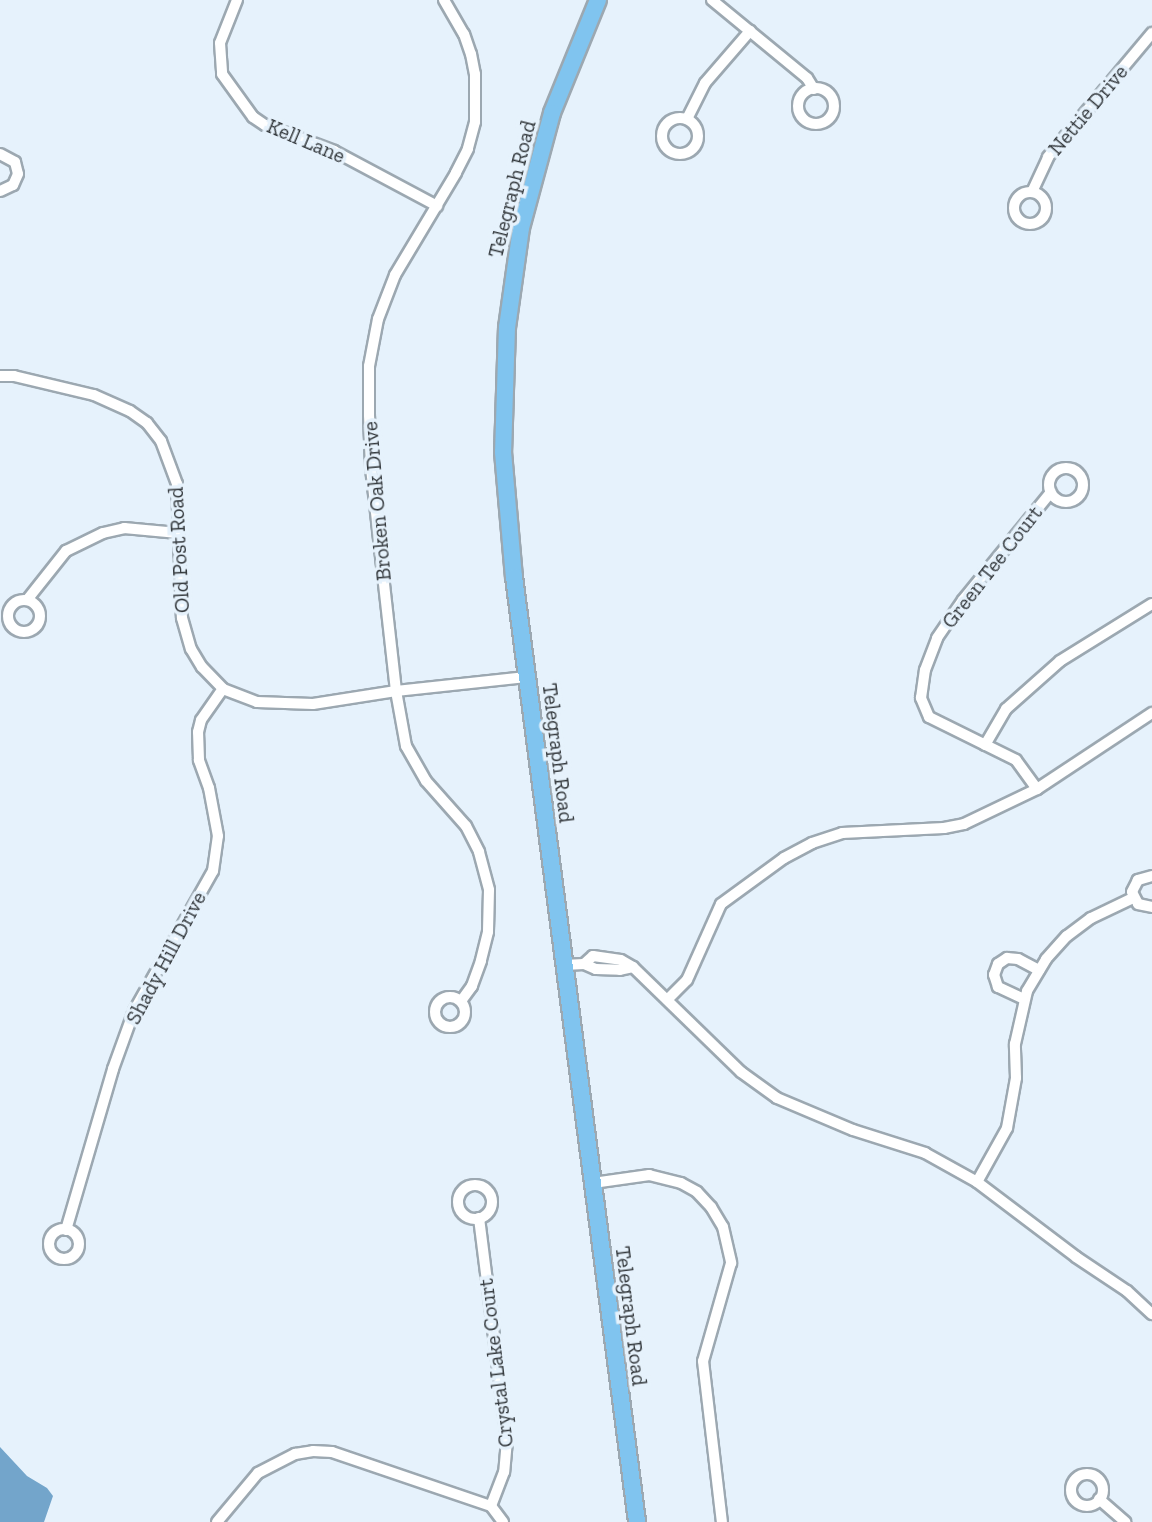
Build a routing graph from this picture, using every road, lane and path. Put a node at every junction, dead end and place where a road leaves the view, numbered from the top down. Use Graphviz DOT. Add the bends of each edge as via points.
graph roads {
  1 [pos="237,0"];
  2 [pos="444,0"];
  3 [pos="598,0"];
  4 [pos="712,0"];
  5 [pos="750,31"];
  6 [pos="1152,33"];
  7 [pos="814,89"];
  8 [pos="687,119"];
  9 [pos="0,154"];
  10 [pos="0,191"];
  11 [pos="1031,192"];
  12 [pos="437,206"];
  13 [pos="0,376"];
  14 [pos="1051,492"];
  15 [pos="178,533"];
  16 [pos="27,600"];
  17 [pos="1152,604"];
  18 [pos="526,677"];
  19 [pos="223,689"];
  20 [pos="396,691"];
  21 [pos="1152,713"];
  22 [pos="985,745"];
  23 [pos="1037,789"];
  24 [pos="1152,876"];
  25 [pos="1133,898"];
  26 [pos="1152,907"];
  27 [pos="564,965"];
  28 [pos="1039,970"];
  29 [pos="669,998"];
  30 [pos="1024,999"];
  31 [pos="461,1002"];
  32 [pos="977,1182"];
  33 [pos="593,1183"];
  34 [pos="479,1218"];
  35 [pos="66,1230"];
  36 [pos="1152,1314"];
  37 [pos="1099,1499"];
  38 [pos="491,1506"];
  39 [pos="217,1522"];
  40 [pos="503,1522"];
  41 [pos="637,1522"];
  42 [pos="722,1522"];
  43 [pos="1125,1522"];
  1 -- 12 [label="street, Kell Lane" via="220,43 222,74 253,117 334,151"];
  2 -- 12 [label="street, Broken Oak Drive" via="471,54 476,98 468,149"];
  3 -- 18 [label="main road, Telegraph Road" via="541,146 509,302 502,418 504,475"];
  4 -- 5 [label="street"];
  5 -- 7 [label="street"];
  5 -- 8 [label="street" via="705,83"];
  6 -- 11 [label="street, Nettie Drive" via="1048,157"];
  9 -- 10 [label="street" via="15,162 18,174 13,185"];
  12 -- 20 [label="street, Broken Oak Drive" via="395,275 378,319 369,366 371,468"];
  13 -- 15 [label="street, Old Post Road" via="94,395 147,423 161,441 177,484"];
  14 -- 22 [label="street, Green Tee Court" via="962,600 937,638 925,670 921,698 929,716"];
  15 -- 16 [label="street" via="135,527 103,533 66,551"];
  15 -- 19 [label="street, Old Post Road" via="182,618 191,649"];
  17 -- 22 [label="street" via="1060,661 1006,709"];
  18 -- 20 [label="street, Old Post Road"];
  18 -- 27 [label="main road, Telegraph Road"];
  19 -- 20 [label="street, Old Post Road" via="257,702 284,705"];
  19 -- 35 [label="street, Shady Hill Drive" via="198,732 198,760 209,788 218,836 216,862 134,1011"];
  20 -- 31 [label="street, Broken Oak Drive" via="412,759 466,826 485,871 488,932 472,986"];
  21 -- 23 [label="street"];
  22 -- 23 [label="street, Green Tee Court" via="1016,760"];
  23 -- 29 [label="street" via="964,824 842,833 812,842 721,904 687,981"];
  24 -- 25 [label="street" via="1135,883"];
  25 -- 26 [label="street"];
  25 -- 28 [label="street" via="1091,918 1067,936"];
  27 -- 29 [label="street" via="633,967"];
  27 -- 33 [label="main road, Telegraph Road"];
  28 -- 30 [label="street"];
  28 -- 30 [label="street" via="1018,958 998,964 994,975 998,987"];
  29 -- 32 [label="street" via="741,1072 777,1098 853,1130 925,1153"];
  30 -- 32 [label="street" via="1007,1128"];
  32 -- 36 [label="street"];
  33 -- 41 [label="main road, Telegraph Road"];
  33 -- 42 [label="street" via="649,1175 681,1183 697,1192 723,1227 731,1263 703,1361"];
  34 -- 38 [label="street, Crystal Lake Court" via="508,1440 504,1472"];
  37 -- 43 [label="street"];
  38 -- 39 [label="street" via="332,1452 313,1451 295,1454 258,1473"];
  38 -- 40 [label="street"];
}
